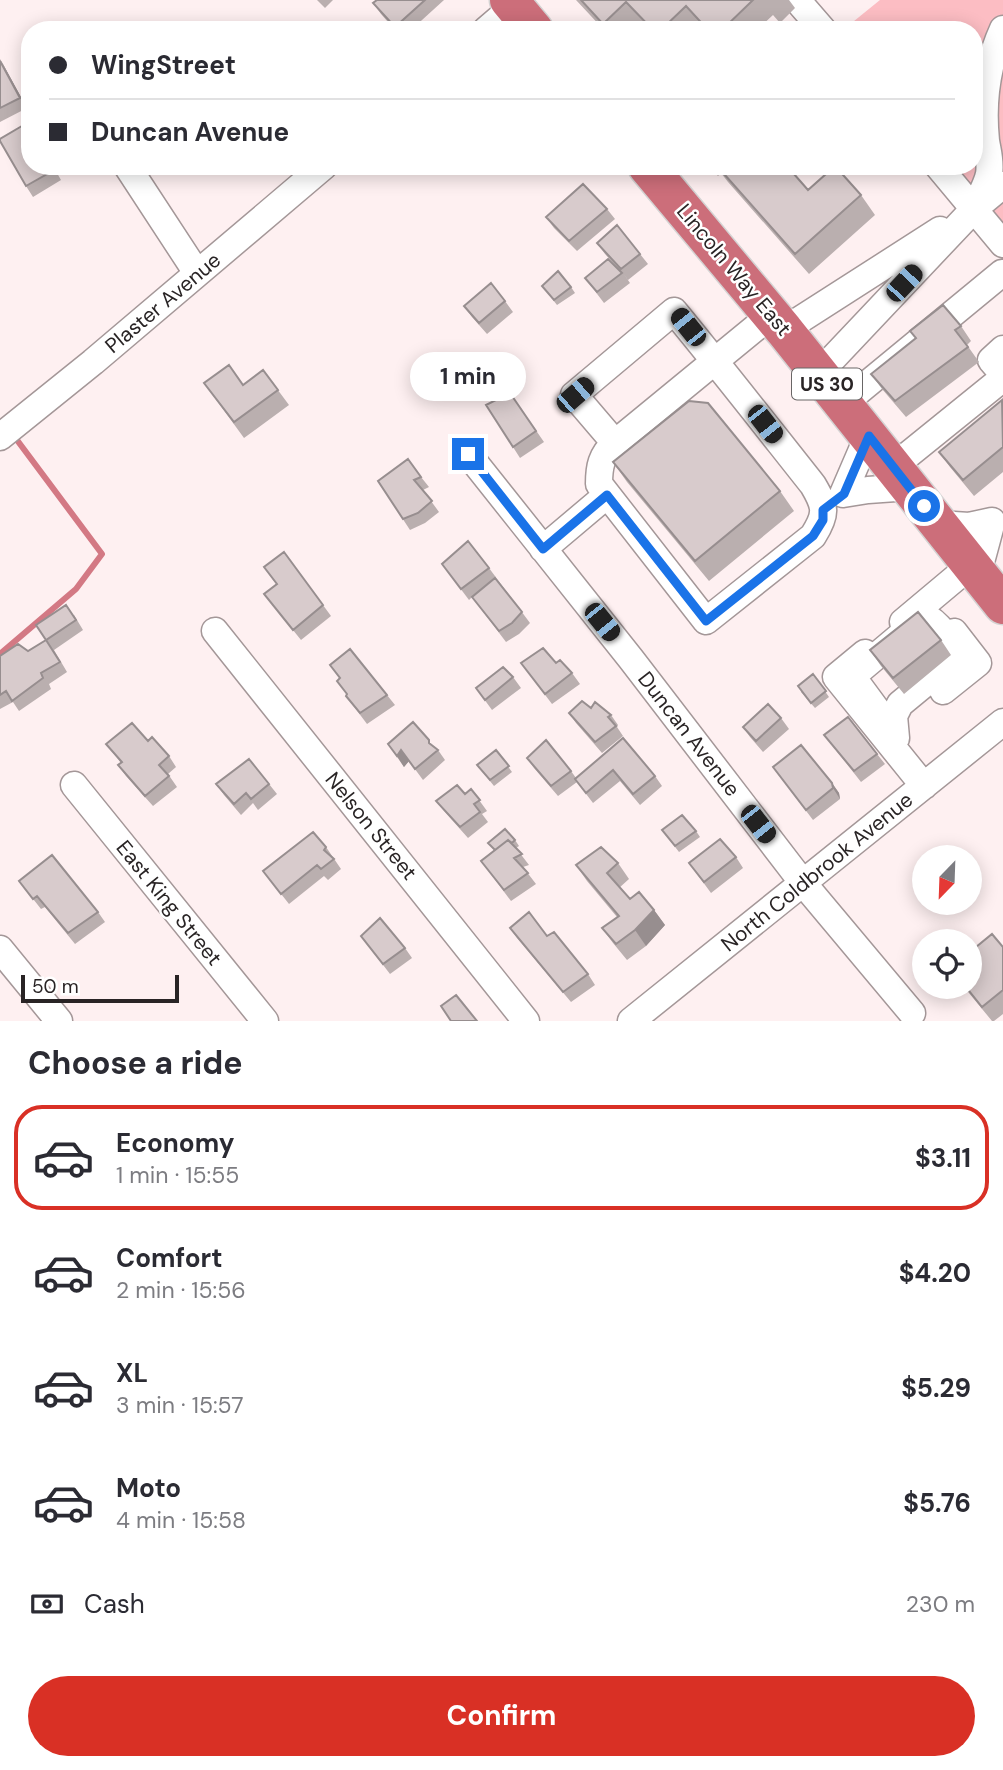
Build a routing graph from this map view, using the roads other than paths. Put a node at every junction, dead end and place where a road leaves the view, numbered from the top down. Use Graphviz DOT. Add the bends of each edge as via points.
graph roads {
  1 [pos="797,0"];
  2 [pos="814,21"];
  3 [pos="1003,29"];
  4 [pos="133,175"];
  5 [pos="313,175"];
  6 [pos="654,175"];
  7 [pos="946,175"];
  8 [pos="1003,186"];
  9 [pos="974,209"];
  10 [pos="1003,244"];
  11 [pos="197,273"];
  12 [pos="1002,273"];
  13 [pos="777,322"];
  14 [pos="1003,349"];
  15 [pos="715,361"];
  16 [pos="819,373"];
  17 [pos="1003,376"];
  18 [pos="843,404"];
  19 [pos="869,436"];
  20 [pos="0,437"];
  21 [pos="615,443"];
  22 [pos="468,454"];
  23 [pos="901,477"];
  24 [pos="607,495"];
  25 [pos="833,502"];
  26 [pos="998,517"];
  27 [pos="939,524"];
  28 [pos="543,549"];
  29 [pos="974,569"];
  30 [pos="929,601"];
  31 [pos="1003,605"];
  32 [pos="215,631"];
  33 [pos="1003,722"];
  34 [pos="893,743"];
  35 [pos="74,785"];
  36 [pos="923,786"];
  37 [pos="803,883"];
  38 [pos="0,949"];
  39 [pos="912,1013"];
  40 [pos="59,1021"];
  41 [pos="265,1021"];
  42 [pos="526,1021"];
  43 [pos="631,1021"];
  1 -- 2 [label="street"];
  3 -- 9 [label="street" via="985,87 988,177"];
  4 -- 11 [label="street"];
  5 -- 11 [label="street, Plaster Avenue"];
  6 -- 13 [label="highway, Lincoln Way East / US 30"];
  7 -- 9 [label="street"];
  8 -- 9 [label="street"];
  9 -- 10 [label="street"];
  9 -- 13 [label="street"];
  9 -- 16 [label="street"];
  11 -- 20 [label="street, Plaster Avenue"];
  12 -- 18 [label="street"];
  13 -- 15 [label="street"];
  13 -- 16 [label="highway, Lincoln Way East / US 30"];
  14 -- 17 [label="street" via="991,360"];
  15 -- 21 [label="street"];
  15 -- 21 [label="street" via="674,311 575,395"];
  15 -- 25 [label="street" via="824,503"];
  16 -- 18 [label="highway, Lincoln Way East / US 30"];
  17 -- 23 [label="street"];
  18 -- 19 [label="highway, Lincoln Way East / US 30"];
  19 -- 23 [label="highway, Lincoln Way East / US 30"];
  19 -- 25 [label="street"];
  21 -- 24 [label="street" via="599,464 599,484"];
  22 -- 28 [label="street, Duncan Avenue"];
  23 -- 25 [label="street"];
  23 -- 27 [label="highway, Lincoln Way East / US 30"];
  24 -- 25 [label="street" via="706,621 813,536"];
  24 -- 28 [label="street"];
  26 -- 27 [label="street" via="969,526"];
  26 -- 29 [label="street"];
  27 -- 29 [label="highway, Lincoln Way East / US 30"];
  28 -- 37 [label="street, Duncan Avenue"];
  29 -- 30 [label="street"];
  29 -- 31 [label="highway, Lincoln Way East / US 30"];
  30 -- 34 [label="street" via="978,663 903,724"];
  30 -- 34 [label="street" via="836,677"];
  32 -- 42 [label="street, Nelson Street"];
  33 -- 36 [label="street, North Coldbrook Avenue"];
  34 -- 34 [label="street" via="894,716 900,704 957,657 931,619 924,616 855,674 886,721"];
  34 -- 36 [label="street"];
  35 -- 41 [label="street, East King Street"];
  36 -- 37 [label="street, North Coldbrook Avenue"];
  37 -- 39 [label="street, Duncan Avenue"];
  37 -- 43 [label="street, North Coldbrook Avenue"];
  38 -- 40 [label="street"];
}
